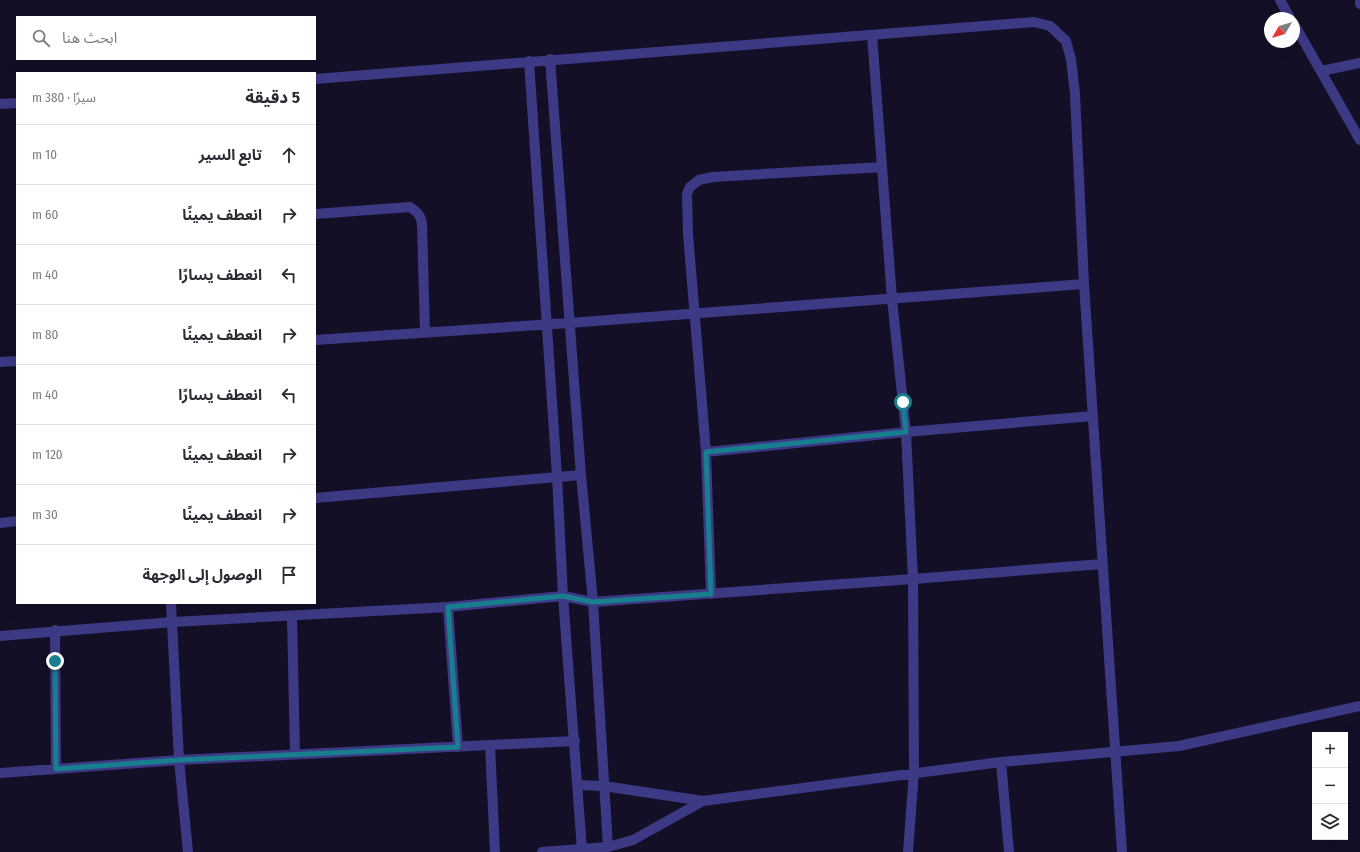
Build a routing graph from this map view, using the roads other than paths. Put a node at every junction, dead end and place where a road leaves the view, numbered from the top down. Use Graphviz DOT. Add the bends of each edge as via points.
graph roads {
  1 [pos="1280,0"];
  2 [pos="1360,0"];
  3 [pos="1360,4"];
  4 [pos="1287,12"];
  5 [pos="1300,34"];
  6 [pos="872,35"];
  7 [pos="550,60"];
  8 [pos="529,61"];
  9 [pos="1360,63"];
  10 [pos="1321,71"];
  11 [pos="316,79"];
  12 [pos="16,103"];
  13 [pos="0,104"];
  14 [pos="1360,140"];
  15 [pos="882,167"];
  16 [pos="316,214"];
  17 [pos="1084,284"];
  18 [pos="892,298"];
  19 [pos="695,313"];
  20 [pos="569,323"];
  21 [pos="546,324"];
  22 [pos="425,332"];
  23 [pos="316,340"];
  24 [pos="16,361"];
  25 [pos="0,362"];
  26 [pos="1093,416"];
  27 [pos="906,432"];
  28 [pos="706,452"];
  29 [pos="581,475"];
  30 [pos="557,476"];
  31 [pos="316,498"];
  32 [pos="16,522"];
  33 [pos="0,523"];
  34 [pos="1102,564"];
  35 [pos="913,580"];
  36 [pos="711,594"];
  37 [pos="563,596"];
  38 [pos="593,602"];
  39 [pos="172,604"];
  40 [pos="448,607"];
  41 [pos="292,616"];
  42 [pos="173,622"];
  43 [pos="55,630"];
  44 [pos="0,636"];
  45 [pos="1360,706"];
  46 [pos="575,741"];
  47 [pos="490,745"];
  48 [pos="458,747"];
  49 [pos="1114,752"];
  50 [pos="295,754"];
  51 [pos="179,760"];
  52 [pos="1001,762"];
  53 [pos="56,769"];
  54 [pos="914,772"];
  55 [pos="0,773"];
  56 [pos="578,785"];
  57 [pos="604,786"];
  58 [pos="703,801"];
  59 [pos="608,847"];
  60 [pos="582,850"];
  61 [pos="188,852"];
  62 [pos="495,852"];
  63 [pos="542,852"];
  64 [pos="908,852"];
  65 [pos="1009,852"];
  66 [pos="1122,852"];
  1 -- 4 [label="street"];
  2 -- 3 [label="street"];
  5 -- 10 [label="street"];
  6 -- 7 [label="street"];
  6 -- 15 [label="street"];
  6 -- 17 [label="street" via="1034,22 1050,26 1066,41 1075,94"];
  7 -- 8 [label="street"];
  7 -- 20 [label="street"];
  8 -- 11 [label="street"];
  8 -- 21 [label="street"];
  9 -- 10 [label="street"];
  10 -- 14 [label="street"];
  12 -- 13 [label="street"];
  15 -- 18 [label="street"];
  15 -- 19 [label="street" via="713,177 699,180 690,187 687,194 688,234"];
  16 -- 22 [label="street" via="410,207 417,212 422,224"];
  17 -- 18 [label="street"];
  17 -- 26 [label="street"];
  18 -- 19 [label="street"];
  18 -- 27 [label="street"];
  19 -- 20 [label="street"];
  19 -- 28 [label="street"];
  20 -- 21 [label="street"];
  20 -- 29 [label="street"];
  21 -- 22 [label="street"];
  21 -- 30 [label="street"];
  22 -- 23 [label="street"];
  24 -- 25 [label="street"];
  26 -- 27 [label="street"];
  26 -- 34 [label="street"];
  27 -- 28 [label="street"];
  27 -- 35 [label="street"];
  28 -- 36 [label="street"];
  29 -- 30 [label="street"];
  29 -- 38 [label="street"];
  30 -- 31 [label="street"];
  30 -- 37 [label="street"];
  32 -- 33 [label="street"];
  34 -- 35 [label="street"];
  34 -- 49 [label="street"];
  35 -- 36 [label="street"];
  35 -- 54 [label="street"];
  36 -- 38 [label="street"];
  37 -- 38 [label="street"];
  37 -- 40 [label="street"];
  37 -- 46 [label="street"];
  38 -- 57 [label="street"];
  39 -- 42 [label="street"];
  40 -- 41 [label="street"];
  40 -- 48 [label="street"];
  41 -- 42 [label="street"];
  41 -- 50 [label="street"];
  42 -- 43 [label="street"];
  42 -- 51 [label="street"];
  43 -- 44 [label="street"];
  43 -- 53 [label="street"];
  45 -- 49 [label="street" via="1179,746"];
  46 -- 47 [label="street"];
  46 -- 56 [label="street"];
  47 -- 48 [label="street"];
  47 -- 62 [label="street"];
  48 -- 50 [label="street"];
  49 -- 52 [label="street"];
  49 -- 66 [label="street"];
  50 -- 51 [label="street"];
  51 -- 53 [label="street"];
  51 -- 61 [label="street"];
  52 -- 54 [label="street"];
  52 -- 65 [label="street"];
  53 -- 55 [label="street"];
  54 -- 58 [label="street"];
  54 -- 64 [label="street"];
  56 -- 57 [label="street"];
  56 -- 60 [label="street"];
  57 -- 58 [label="street"];
  57 -- 59 [label="street"];
  58 -- 59 [label="street" via="633,840"];
  59 -- 60 [label="street"];
  60 -- 63 [label="street"];
}
